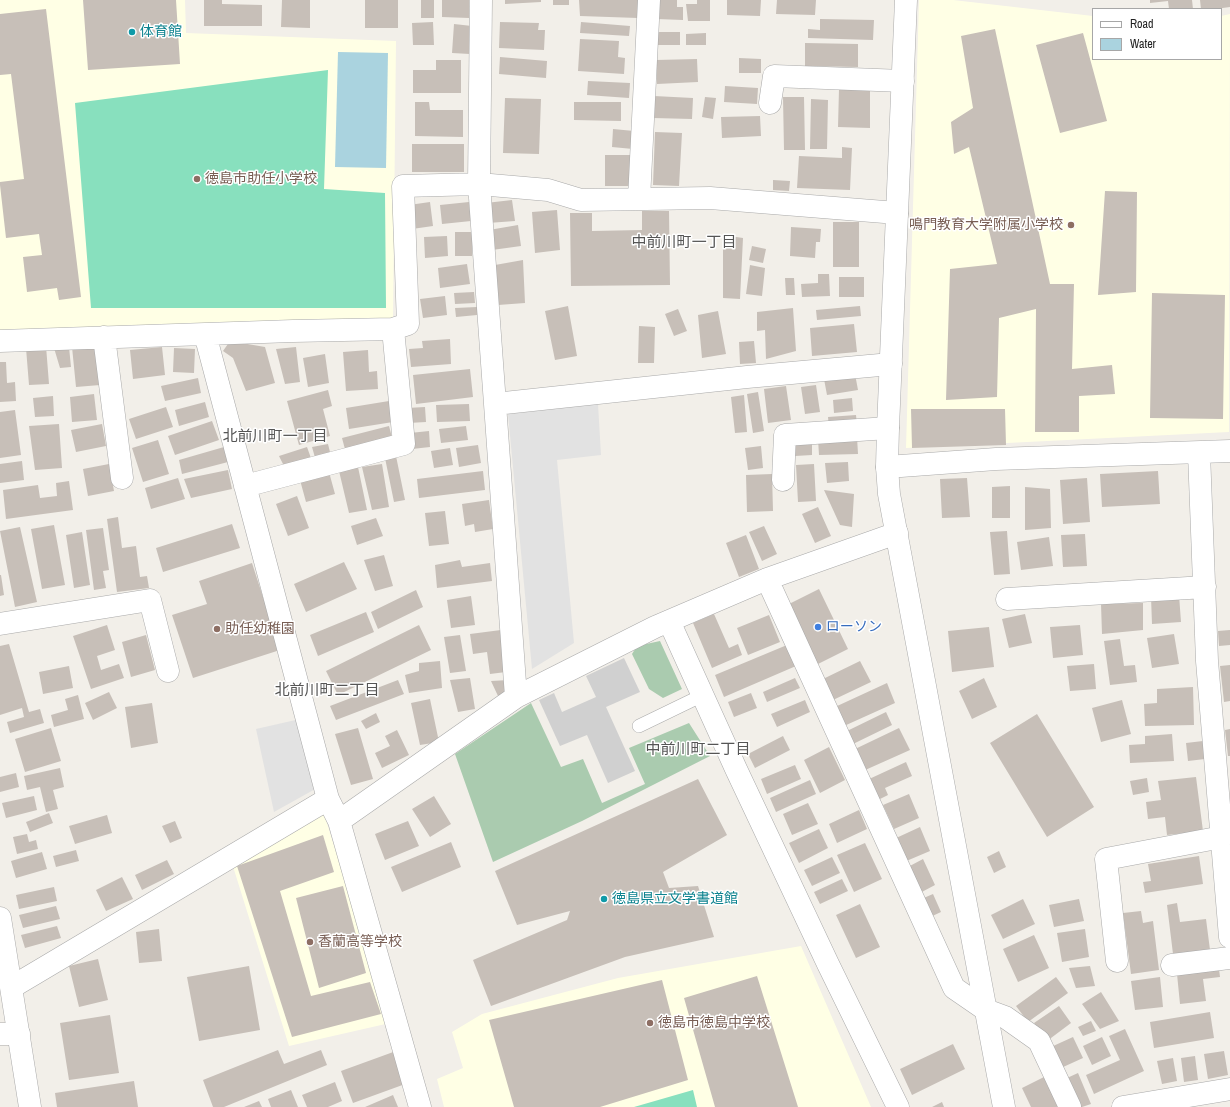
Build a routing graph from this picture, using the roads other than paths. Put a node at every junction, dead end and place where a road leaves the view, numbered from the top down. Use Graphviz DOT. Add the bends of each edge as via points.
graph roads {
  1 [pos="481,0"];
  2 [pos="648,0"];
  3 [pos="906,0"];
  4 [pos="902,81"];
  5 [pos="770,103"];
  6 [pos="479,184"];
  7 [pos="639,199"];
  8 [pos="897,212"];
  9 [pos="394,329"];
  10 [pos="205,334"];
  11 [pos="104,337"];
  12 [pos="0,341"];
  13 [pos="891,364"];
  14 [pos="496,404"];
  15 [pos="888,428"];
  16 [pos="1230,451"];
  17 [pos="1199,453"];
  18 [pos="887,467"];
  19 [pos="122,478"];
  20 [pos="783,480"];
  21 [pos="245,486"];
  22 [pos="897,533"];
  23 [pos="766,579"];
  24 [pos="1205,587"];
  25 [pos="1007,599"];
  26 [pos="669,621"];
  27 [pos="0,624"];
  28 [pos="168,671"];
  29 [pos="703,695"];
  30 [pos="516,697"];
  31 [pos="1221,724"];
  32 [pos="639,726"];
  33 [pos="328,799"];
  34 [pos="340,820"];
  35 [pos="1222,837"];
  36 [pos="0,918"];
  37 [pos="1230,937"];
  38 [pos="1230,958"];
  39 [pos="1118,962"];
  40 [pos="1172,965"];
  41 [pos="12,987"];
  42 [pos="986,1010"];
  43 [pos="9,1034"];
  44 [pos="1230,1089"];
  45 [pos="30,1107"];
  46 [pos="420,1107"];
  47 [pos="898,1107"];
  48 [pos="1004,1107"];
  49 [pos="1070,1107"];
  50 [pos="1123,1107"];
  1 -- 6 [label="street"];
  2 -- 7 [label="street"];
  3 -- 4 [label="street"];
  4 -- 5 [label="street" via="774,76"];
  4 -- 8 [label="street"];
  6 -- 7 [label="street" via="548,190 581,200"];
  6 -- 9 [label="street" via="403,186 408,324"];
  6 -- 14 [label="street"];
  7 -- 8 [label="street" via="710,198"];
  8 -- 13 [label="street"];
  9 -- 10 [label="street"];
  9 -- 21 [label="street" via="404,444"];
  10 -- 11 [label="street"];
  10 -- 21 [label="street"];
  11 -- 12 [label="street"];
  11 -- 19 [label="street"];
  13 -- 14 [label="street"];
  13 -- 15 [label="street"];
  14 -- 30 [label="street"];
  15 -- 18 [label="street"];
  15 -- 20 [label="street" via="785,435"];
  16 -- 17 [label="street"];
  17 -- 18 [label="street" via="996,459"];
  17 -- 24 [label="street"];
  18 -- 22 [label="street" via="889,494"];
  21 -- 33 [label="street"];
  22 -- 23 [label="street"];
  22 -- 42 [label="street"];
  23 -- 26 [label="street"];
  23 -- 42 [label="street" via="954,988"];
  24 -- 25 [label="street"];
  24 -- 31 [label="street" via="1208,661"];
  26 -- 29 [label="street"];
  26 -- 30 [label="street"];
  27 -- 28 [label="street" via="150,600"];
  29 -- 32 [label="lane"];
  29 -- 47 [label="street" via="828,964"];
  30 -- 34 [label="street"];
  31 -- 35 [label="street"];
  33 -- 34 [label="street"];
  33 -- 41 [label="street"];
  34 -- 46 [label="street"];
  35 -- 37 [label="street"];
  35 -- 39 [label="street" via="1106,859"];
  36 -- 41 [label="street"];
  38 -- 40 [label="street"];
  41 -- 43 [label="street"];
  42 -- 48 [label="street"];
  42 -- 49 [label="street" via="1005,1017 1040,1041"];
  43 -- 45 [label="street"];
  44 -- 50 [label="street"];
}
